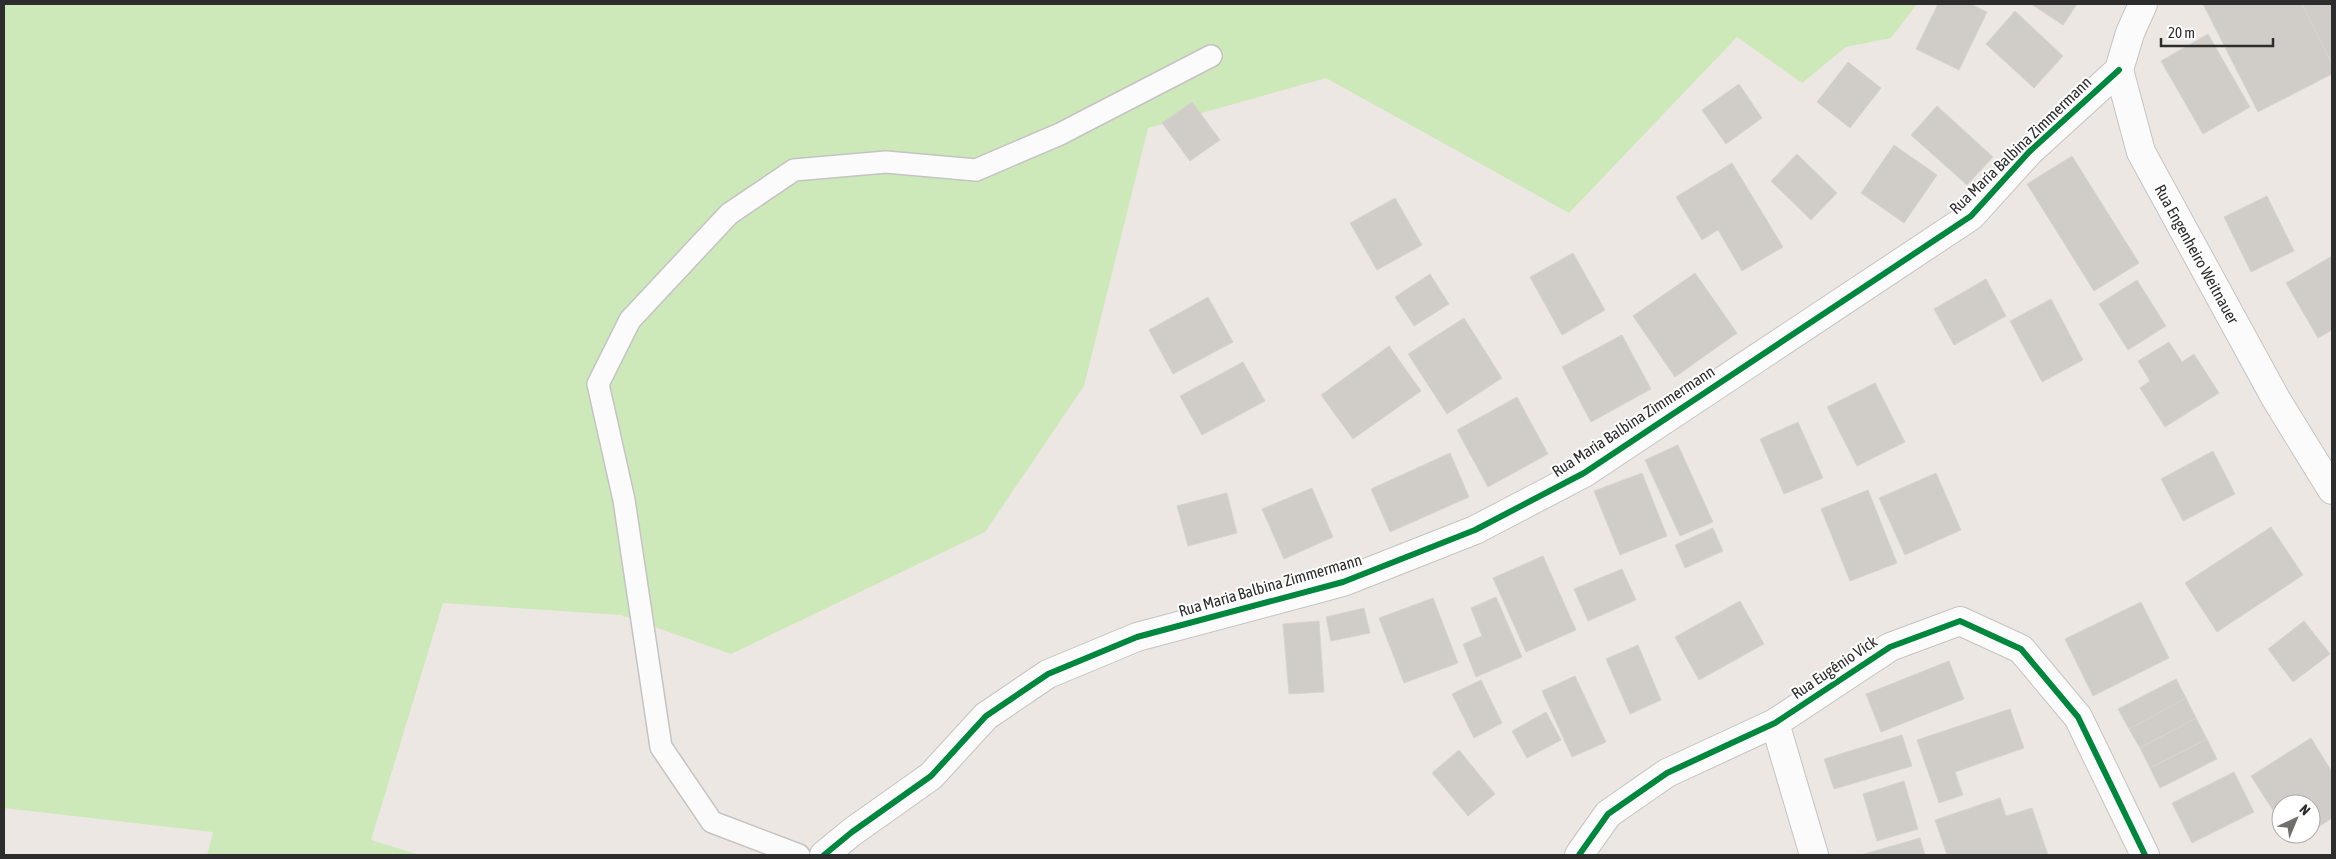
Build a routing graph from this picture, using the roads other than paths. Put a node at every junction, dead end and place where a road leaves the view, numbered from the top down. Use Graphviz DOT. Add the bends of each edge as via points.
graph roads {
  1 [pos="2143,4"];
  2 [pos="1212,56"];
  3 [pos="2119,70"];
  4 [pos="2332,490"];
  5 [pos="1775,723"];
  6 [pos="799,855"];
  7 [pos="824,855"];
  8 [pos="1579,855"];
  9 [pos="1814,855"];
  10 [pos="2145,855"];
  1 -- 3 [label="street"];
  2 -- 6 [label="lane" via="1060,134 976,170 886,162 794,170 729,214 630,320 598,384 624,500 662,747 712,822"];
  3 -- 4 [label="street, Rua Engenheiro Weitnauer" via="2141,152 2276,399"];
  3 -- 7 [label="street, Rua Maria Balbina Zimmermann" via="2029,152 1971,216 1584,472 1475,530 1343,582 1137,637 1048,674 986,716 931,776"];
  5 -- 8 [label="street, Rua Eugênio Vick" via="1667,773 1608,814"];
  5 -- 9 [label="street"];
  5 -- 10 [label="street, Rua Eugênio Vick" via="1890,647 1960,621 2021,649 2078,717"];
}
